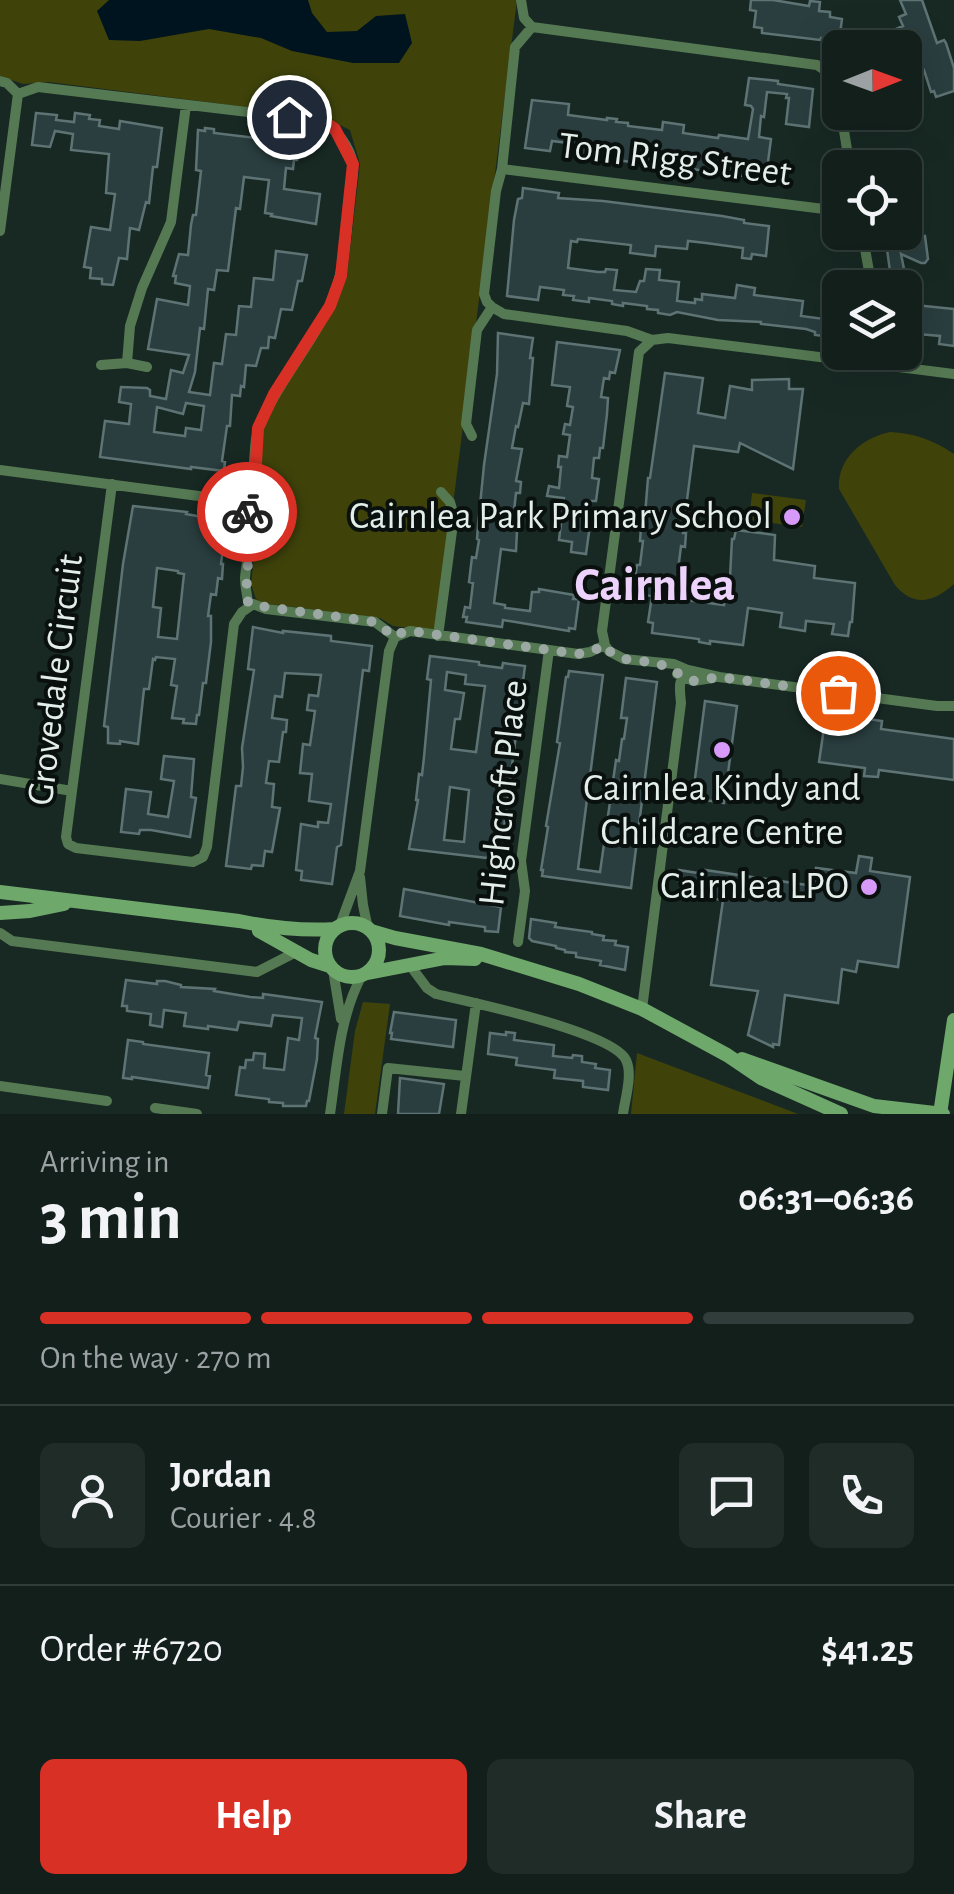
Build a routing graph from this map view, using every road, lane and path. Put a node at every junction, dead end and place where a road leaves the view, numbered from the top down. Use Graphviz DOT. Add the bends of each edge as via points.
graph roads {
  1 [pos="521,0"];
  2 [pos="532,27"];
  3 [pos="822,68"];
  4 [pos="0,82"];
  5 [pos="18,94"];
  6 [pos="186,104"];
  7 [pos="502,169"];
  8 [pos="822,209"];
  9 [pos="0,231"];
  10 [pos="492,307"];
  11 [pos="652,340"];
  12 [pos="822,353"];
  13 [pos="127,363"];
  14 [pos="101,365"];
  15 [pos="147,367"];
  16 [pos="922,367"];
  17 [pos="954,374"];
  18 [pos="472,436"];
  19 [pos="0,470"];
  20 [pos="112,484"];
  21 [pos="440,492"];
  22 [pos="237,502"];
  23 [pos="252,605"];
  24 [pos="438,636"];
  25 [pos="395,637"];
  26 [pos="605,645"];
  27 [pos="549,650"];
  28 [pos="686,676"];
  29 [pos="954,708"];
  30 [pos="0,779"];
  31 [pos="72,790"];
  32 [pos="360,871"];
  33 [pos="0,892"];
  34 [pos="74,902"];
  35 [pos="0,913"];
  36 [pos="239,921"];
  37 [pos="337,927"];
  38 [pos="370,930"];
  39 [pos="0,933"];
  40 [pos="518,942"];
  41 [pos="296,952"];
  42 [pos="505,961"];
  43 [pos="409,964"];
  44 [pos="331,968"];
  45 [pos="364,974"];
  46 [pos="476,1003"];
  47 [pos="642,1009"];
  48 [pos="954,1020"];
  49 [pos="342,1030"];
  50 [pos="727,1055"];
  51 [pos="465,1076"];
  52 [pos="0,1086"];
  53 [pos="107,1101"];
  54 [pos="155,1108"];
  55 [pos="197,1114"];
  56 [pos="330,1114"];
  57 [pos="382,1114"];
  58 [pos="460,1114"];
  59 [pos="624,1114"];
  60 [pos="841,1114"];
  61 [pos="941,1114"];
  1 -- 2 [label="street"];
  2 -- 3 [label="street"];
  2 -- 7 [label="street" via="515,47"];
  4 -- 5 [label="street"];
  5 -- 6 [label="street" via="38,87"];
  5 -- 9 [label="street"];
  6 -- 13 [label="street" via="171,222 130,326"];
  6 -- 22 [label="street" via="323,121 335,129 353,164 341,276 258,428 256,463"];
  7 -- 8 [label="street, Tom Rigg Street"];
  7 -- 10 [label="street" via="484,294"];
  10 -- 11 [label="street"];
  10 -- 18 [label="street" via="477,330 466,424"];
  11 -- 12 [label="street"];
  11 -- 26 [label="street" via="640,352"];
  13 -- 14 [label="street"];
  13 -- 15 [label="street"];
  16 -- 17 [label="street"];
  19 -- 20 [label="street"];
  20 -- 22 [label="street"];
  20 -- 31 [label="street, Grovedale Circuit"];
  21 -- 24 [label="street" via="454,516"];
  22 -- 23 [label="street" via="252,528 245,582"];
  23 -- 25 [label="street" via="375,622"];
  23 -- 31 [label="street, Grovedale Circuit" via="234,624 204,858 193,862 68,844"];
  24 -- 25 [label="street" via="410,631"];
  24 -- 27 [label="street"];
  25 -- 32 [label="street"];
  26 -- 27 [label="street" via="578,654"];
  26 -- 28 [label="street" via="624,659 658,663"];
  27 -- 40 [label="street, Highcroft Place"];
  28 -- 29 [label="street"];
  28 -- 47 [label="street"];
  30 -- 31 [label="street"];
  32 -- 37 [label="street"];
  32 -- 38 [label="street"];
  33 -- 34 [label="street"];
  34 -- 35 [label="street"];
  34 -- 36 [label="street"];
  36 -- 37 [label="street" via="298,931"];
  36 -- 41 [label="street"];
  37 -- 38 [label="street" via="354,923"];
  37 -- 44 [label="street" via="324,951"];
  38 -- 42 [label="street"];
  38 -- 45 [label="street" via="378,954"];
  39 -- 41 [label="street" via="12,940 257,972"];
  41 -- 44 [label="street"];
  42 -- 43 [label="street"];
  42 -- 47 [label="street"];
  43 -- 45 [label="street"];
  43 -- 46 [label="street" via="436,994"];
  44 -- 45 [label="street" via="346,977"];
  44 -- 49 [label="street"];
  45 -- 49 [label="street"];
  46 -- 51 [label="street"];
  46 -- 59 [label="street" via="556,1023 615,1049 628,1064"];
  47 -- 50 [label="street"];
  48 -- 61 [label="street"];
  49 -- 56 [label="street"];
  50 -- 60 [label="street"];
  50 -- 61 [label="street" via="874,1106"];
  51 -- 57 [label="street" via="388,1068"];
  51 -- 58 [label="street"];
  52 -- 53 [label="street"];
  54 -- 55 [label="street"];
}
